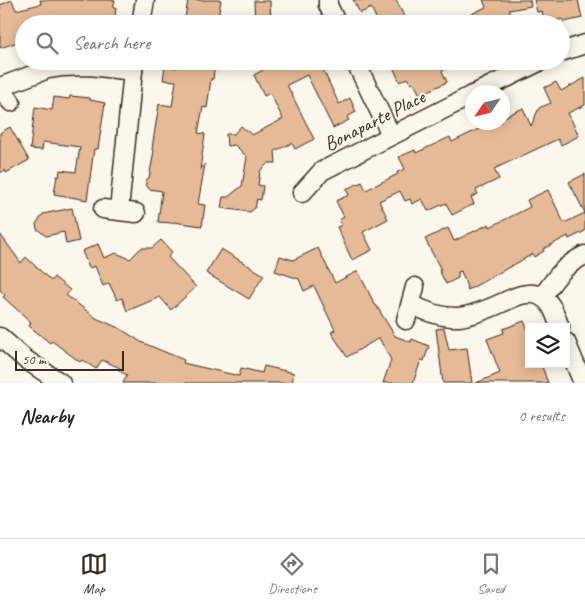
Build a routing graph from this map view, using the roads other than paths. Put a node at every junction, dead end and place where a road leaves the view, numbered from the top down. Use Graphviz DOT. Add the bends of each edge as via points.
graph roads {
  1 [pos="145,0"];
  2 [pos="328,0"];
  3 [pos="142,15"];
  4 [pos="333,15"];
  5 [pos="585,44"];
  6 [pos="570,49"];
  7 [pos="45,70"];
  8 [pos="134,70"];
  9 [pos="359,70"];
  10 [pos="523,70"];
  11 [pos="492,85"];
  12 [pos="465,98"];
  13 [pos="11,102"];
  14 [pos="391,135"];
  15 [pos="302,192"];
  16 [pos="119,210"];
  17 [pos="585,255"];
  18 [pos="542,297"];
  19 [pos="411,303"];
  20 [pos="558,323"];
  21 [pos="0,337"];
  22 [pos="570,352"];
  23 [pos="61,383"];
  24 [pos="583,383"];
  1 -- 3 [label="street"];
  2 -- 4 [label="street"];
  5 -- 6 [label="street"];
  7 -- 13 [label="street" via="0,87"];
  8 -- 16 [label="street"];
  9 -- 14 [label="street"];
  10 -- 11 [label="street"];
  12 -- 14 [label="street, Bonaparte Place"];
  14 -- 15 [label="street, Bonaparte Place" via="322,171"];
  17 -- 18 [label="street" via="560,272"];
  18 -- 19 [label="street" via="529,293 482,312 460,317 432,314"];
  18 -- 20 [label="street" via="551,306"];
  21 -- 23 [label="street" via="25,359"];
  22 -- 24 [label="street"];
}
